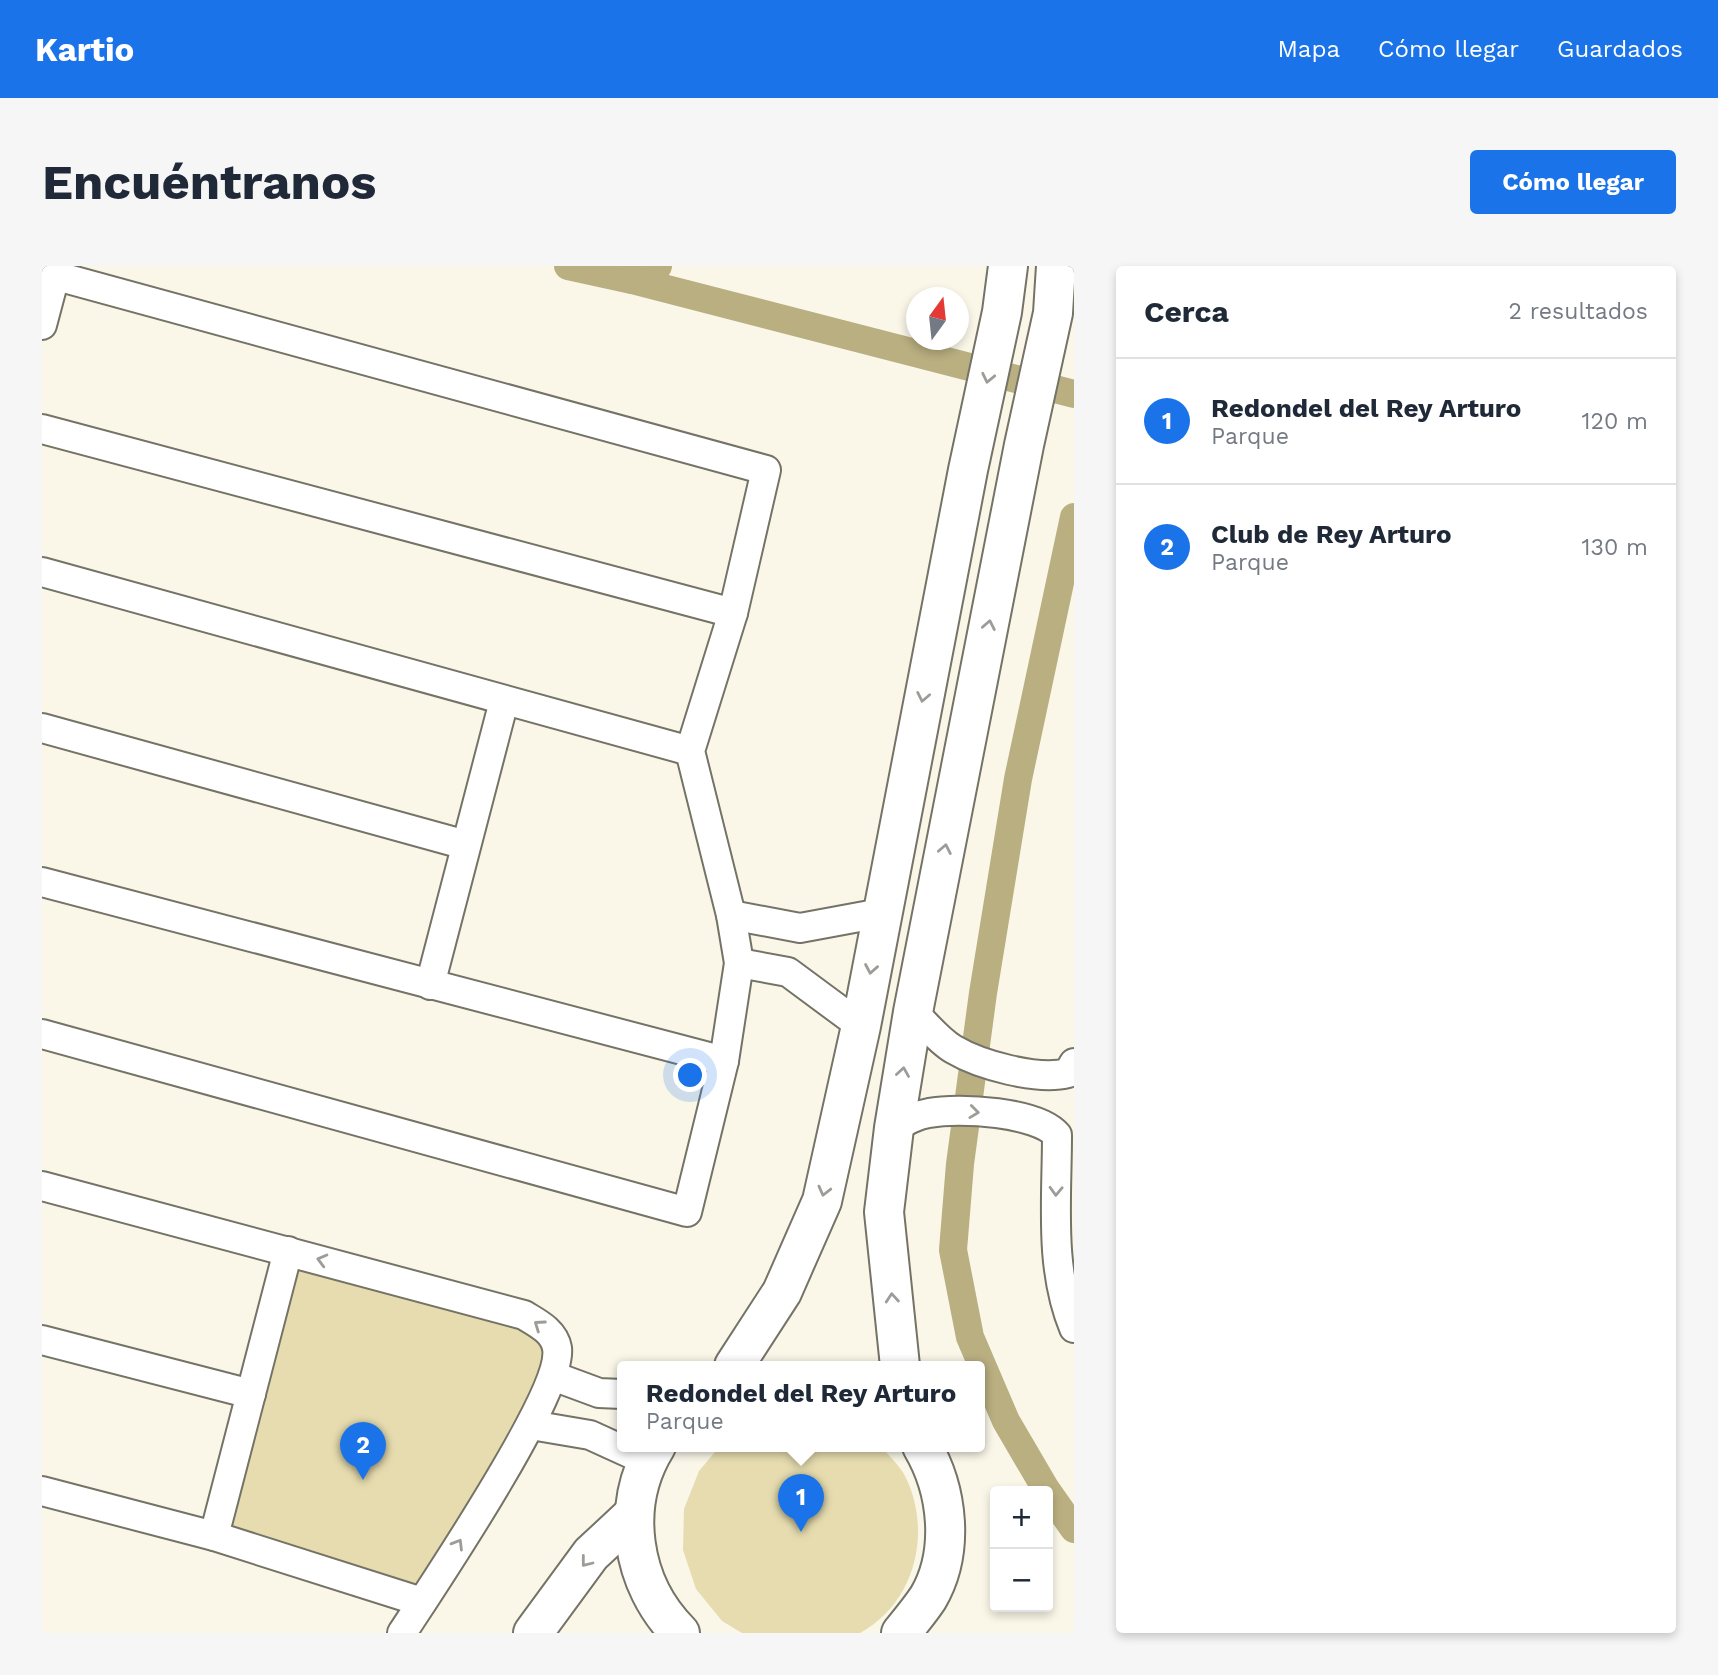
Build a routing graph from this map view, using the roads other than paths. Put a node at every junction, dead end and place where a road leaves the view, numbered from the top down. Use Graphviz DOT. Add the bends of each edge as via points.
graph roads {
  1 [pos="1008,266"];
  2 [pos="1056,266"];
  3 [pos="48,274"];
  4 [pos="42,325"];
  5 [pos="42,429"];
  6 [pos="42,572"];
  7 [pos="733,613"];
  8 [pos="504,701"];
  9 [pos="42,728"];
  10 [pos="690,751"];
  11 [pos="466,845"];
  12 [pos="42,882"];
  13 [pos="881,913"];
  14 [pos="731,915"];
  15 [pos="739,963"];
  16 [pos="430,985"];
  17 [pos="913,1012"];
  18 [pos="861,1026"];
  19 [pos="42,1034"];
  20 [pos="723,1062"];
  21 [pos="1074,1063"];
  22 [pos="894,1128"];
  23 [pos="42,1186"];
  24 [pos="288,1251"];
  25 [pos="1074,1328"];
  26 [pos="42,1340"];
  27 [pos="737,1361"];
  28 [pos="899,1361"];
  29 [pos="553,1376"];
  30 [pos="251,1394"];
  31 [pos="617,1394"];
  32 [pos="531,1424"];
  33 [pos="617,1443"];
  34 [pos="925,1452"];
  35 [pos="651,1454"];
  36 [pos="42,1491"];
  37 [pos="634,1514"];
  38 [pos="214,1536"];
  39 [pos="929,1597"];
  40 [pos="422,1602"];
  41 [pos="402,1633"];
  42 [pos="533,1633"];
  43 [pos="680,1633"];
  44 [pos="901,1633"];
  45 [pos="914,1633"];
  1 -- 13 [label="street, one-way"];
  17 -- 2 [label="street, one-way" via="1053,313"];
  3 -- 4 [label="street"];
  3 -- 7 [label="street" via="766,470"];
  5 -- 7 [label="street"];
  6 -- 8 [label="street"];
  7 -- 10 [label="street"];
  8 -- 10 [label="street"];
  8 -- 11 [label="street"];
  9 -- 11 [label="street"];
  10 -- 14 [label="street"];
  11 -- 16 [label="street"];
  12 -- 16 [label="street"];
  13 -- 14 [label="street" via="800,928"];
  13 -- 18 [label="street, one-way"];
  14 -- 15 [label="street"];
  15 -- 18 [label="street" via="788,972"];
  15 -- 20 [label="street"];
  16 -- 20 [label="street"];
  17 -- 21 [label="street" via="951,1048 970,1057 1026,1074 1057,1076 1068,1073"];
  22 -- 17 [label="street, one-way"];
  18 -- 27 [label="street, one-way" via="822,1201 782,1292"];
  19 -- 20 [label="street" via="687,1212"];
  22 -- 25 [label="street, one-way" via="931,1112 962,1110 1049,1126 1057,1135 1055,1214 1062,1300"];
  28 -- 22 [label="street, one-way" via="884,1212"];
  23 -- 24 [label="street"];
  29 -- 24 [label="street, one-way" via="557,1347 547,1329 524,1315"];
  24 -- 30 [label="street"];
  26 -- 30 [label="street"];
  29 -- 31 [label="street" via="599,1393"];
  29 -- 32 [label="street"];
  30 -- 38 [label="street"];
  32 -- 33 [label="street"];
  40 -- 32 [label="street, one-way"];
  34 -- 39 [label="street" via="945,1509 943,1554"];
  35 -- 37 [label="street" via="638,1487"];
  36 -- 38 [label="street"];
  37 -- 42 [label="street, one-way" via="591,1554"];
  37 -- 43 [label="street" via="639,1567 661,1614"];
  38 -- 40 [label="street"];
  39 -- 44 [label="street"];
  39 -- 45 [label="street"];
  40 -- 41 [label="street"];
}
